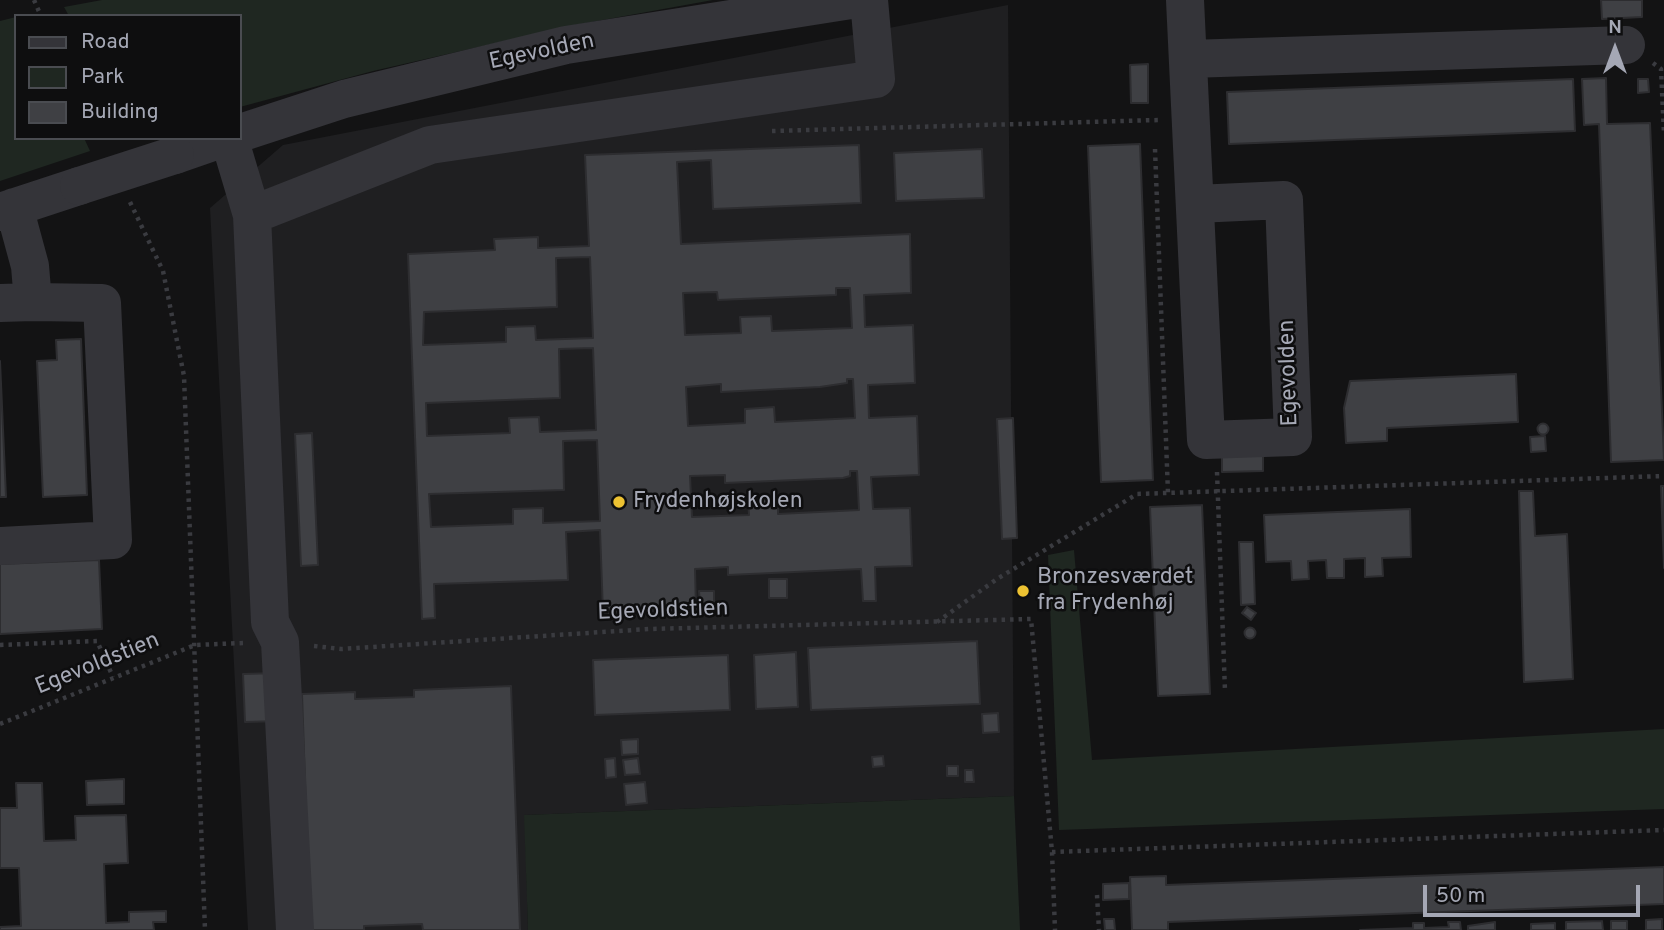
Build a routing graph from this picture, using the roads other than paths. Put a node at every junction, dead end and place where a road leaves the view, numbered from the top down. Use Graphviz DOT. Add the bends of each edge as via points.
graph roads {
  1 [pos="851,0"];
  2 [pos="869,0"];
  3 [pos="1185,0"];
  4 [pos="1626,45"];
  5 [pos="1189,59"];
  6 [pos="242,132"];
  7 [pos="221,140"];
  8 [pos="228,140"];
  9 [pos="1196,204"];
  10 [pos="7,209"];
  11 [pos="252,215"];
  12 [pos="16,302"];
  13 [pos="0,546"];
  14 [pos="295,930"];
  1 -- 6 [label="street, Egevolden" via="566,46 344,99"];
  2 -- 11 [label="street" via="876,79 430,145"];
  3 -- 5 [label="street, Egevolden"];
  4 -- 5 [label="street"];
  5 -- 9 [label="street, Egevolden" via="1173,119"];
  7 -- 10 [label="street, bridge"];
  8 -- 11 [label="street"];
  9 -- 9 [label="street, Egevolden" via="1206,440 1293,437 1284,200"];
  10 -- 12 [label="street" via="30,266"];
  11 -- 14 [label="street" via="270,622 280,642"];
  12 -- 13 [label="street" via="102,303 113,540"];
}
